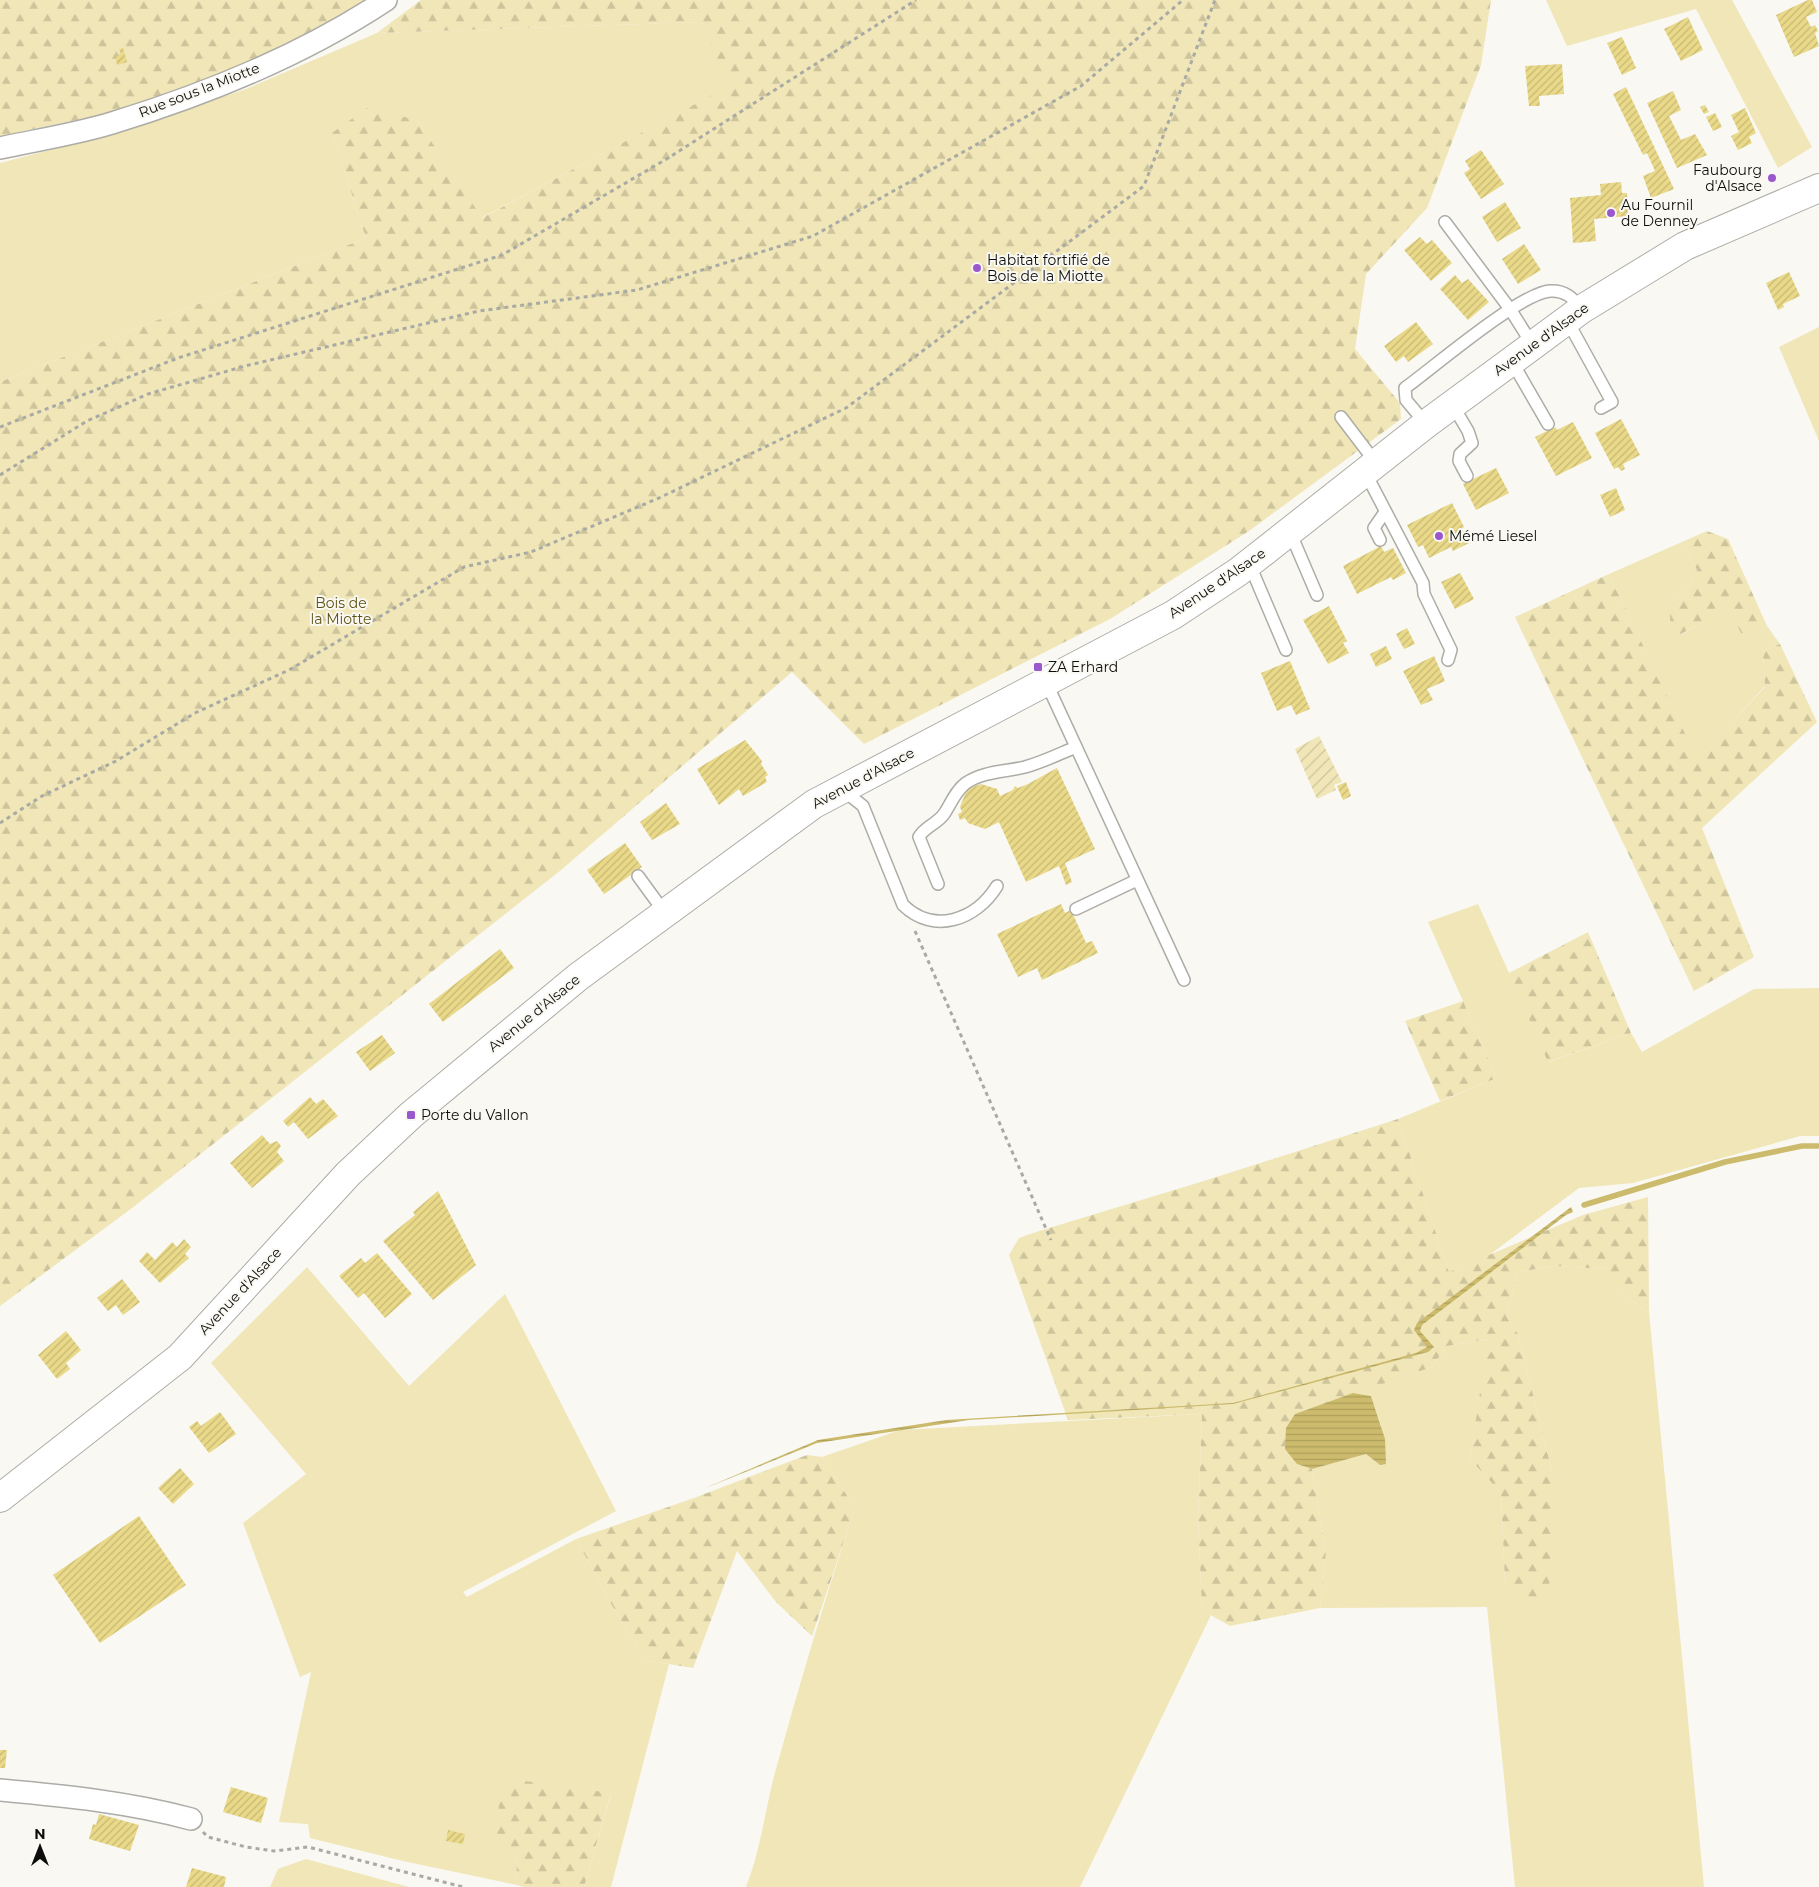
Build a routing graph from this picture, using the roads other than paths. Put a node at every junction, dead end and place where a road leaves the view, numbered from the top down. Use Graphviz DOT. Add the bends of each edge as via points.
graph roads {
  1 [pos="386,0"];
  2 [pos="0,148"];
  3 [pos="1819,188"];
  4 [pos="1445,222"];
  5 [pos="1510,309"];
  6 [pos="1574,314"];
  7 [pos="1522,352"];
  8 [pos="1452,404"];
  9 [pos="1601,408"];
  10 [pos="1341,417"];
  11 [pos="1426,424"];
  12 [pos="1548,424"];
  13 [pos="1371,468"];
  14 [pos="1466,476"];
  15 [pos="1386,512"];
  16 [pos="1290,532"];
  17 [pos="1380,540"];
  18 [pos="1249,563"];
  19 [pos="1317,595"];
  20 [pos="1286,650"];
  21 [pos="1448,660"];
  22 [pos="1046,682"];
  23 [pos="1076,747"];
  24 [pos="842,789"];
  25 [pos="638,876"];
  26 [pos="1137,880"];
  27 [pos="938,884"];
  28 [pos="997,886"];
  29 [pos="1076,910"];
  30 [pos="665,913"];
  31 [pos="1184,980"];
  32 [pos="0,1498"];
  33 [pos="0,1790"];
  34 [pos="191,1819"];
  1 -- 2 [label="street, Rue sous la Miotte" via="353,22 241,77 111,123"];
  3 -- 6 [label="main road, Avenue d'Alsace" via="1685,246"];
  4 -- 5 [label="lane"];
  5 -- 6 [label="lane" via="1537,293 1553,291 1570,295"];
  5 -- 7 [label="lane"];
  5 -- 11 [label="lane" via="1405,388 1406,400"];
  6 -- 7 [label="main road, Avenue d'Alsace"];
  6 -- 9 [label="lane" via="1612,402"];
  7 -- 8 [label="main road, Avenue d'Alsace"];
  7 -- 12 [label="lane"];
  8 -- 11 [label="main road, Avenue d'Alsace"];
  8 -- 14 [label="lane" via="1472,443 1460,454 1459,461"];
  10 -- 13 [label="lane"];
  11 -- 13 [label="main road, Avenue d'Alsace"];
  13 -- 15 [label="lane"];
  13 -- 16 [label="main road, Avenue d'Alsace"];
  15 -- 17 [label="lane" via="1374,528"];
  15 -- 21 [label="lane" via="1423,583 1424,594 1451,650"];
  16 -- 18 [label="main road, Avenue d'Alsace"];
  16 -- 19 [label="lane"];
  18 -- 20 [label="lane"];
  18 -- 22 [label="main road, Avenue d'Alsace" via="1173,614"];
  22 -- 23 [label="lane"];
  22 -- 24 [label="main road, Avenue d'Alsace"];
  23 -- 26 [label="lane"];
  23 -- 27 [label="lane" via="1025,767 1001,770 965,784 952,798 944,814 918,837"];
  24 -- 28 [label="lane" via="863,806 903,905 911,913 930,921 950,922 988,901"];
  24 -- 30 [label="main road, Avenue d'Alsace" via="814,804"];
  25 -- 30 [label="lane"];
  26 -- 29 [label="lane"];
  26 -- 31 [label="lane"];
  30 -- 32 [label="main road, Avenue d'Alsace" via="578,977 411,1115 348,1174 180,1357"];
  33 -- 34 [label="street" via="95,1798"];
}
